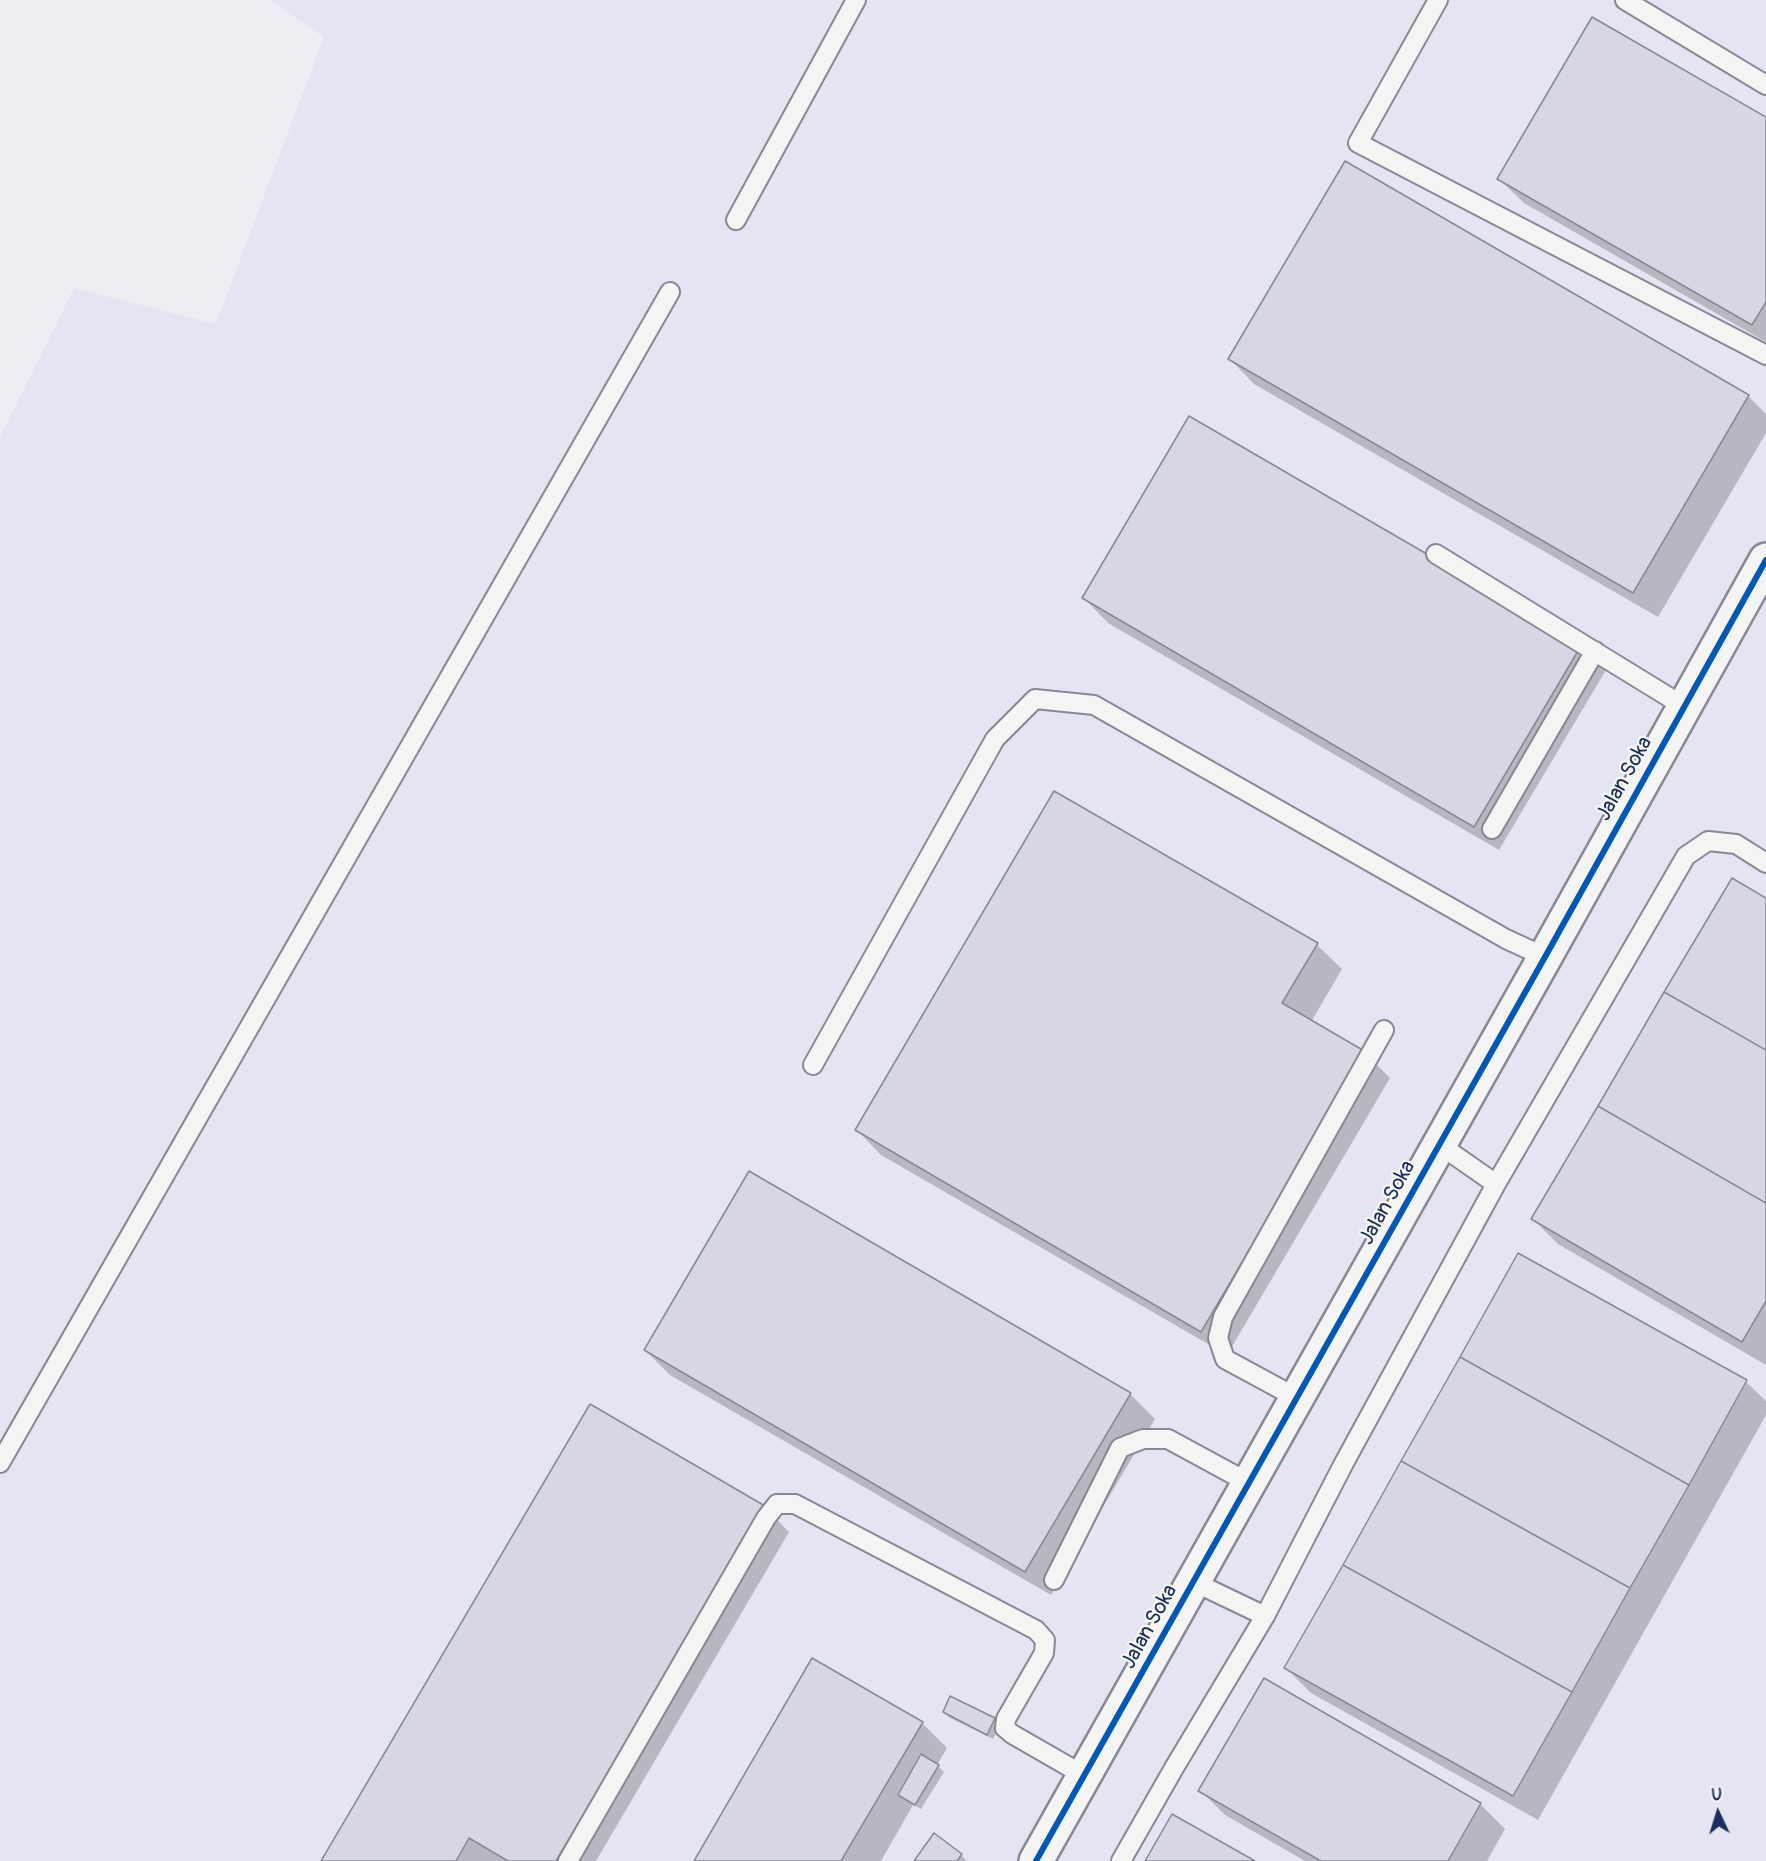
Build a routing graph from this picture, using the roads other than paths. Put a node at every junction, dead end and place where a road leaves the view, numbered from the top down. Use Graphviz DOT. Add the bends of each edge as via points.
graph roads {
  1 [pos="856,0"];
  2 [pos="1438,0"];
  3 [pos="1625,0"];
  4 [pos="1766,85"];
  5 [pos="735,220"];
  6 [pos="670,292"];
  7 [pos="1766,355"];
  8 [pos="1436,554"];
  9 [pos="1766,560"];
  10 [pos="1595,651"];
  11 [pos="1685,707"];
  12 [pos="1492,829"];
  13 [pos="1766,863"];
  14 [pos="1545,957"];
  15 [pos="1384,1030"];
  16 [pos="813,1065"];
  17 [pos="1440,1145"];
  18 [pos="1496,1184"];
  19 [pos="1297,1398"];
  20 [pos="0,1463"];
  21 [pos="1250,1483"];
  22 [pos="1054,1580"];
  23 [pos="1194,1582"];
  24 [pos="1264,1616"];
  25 [pos="1085,1776"];
  26 [pos="568,1861"];
  27 [pos="1036,1861"];
  28 [pos="1121,1861"];
  1 -- 5 [label="lane"];
  2 -- 7 [label="lane" via="1358,142"];
  3 -- 4 [label="lane"];
  6 -- 20 [label="lane"];
  8 -- 10 [label="lane"];
  9 -- 11 [label="street, Jalan Soka"];
  10 -- 11 [label="lane"];
  10 -- 12 [label="lane"];
  11 -- 14 [label="street, Jalan Soka"];
  13 -- 18 [label="lane" via="1736,844 1708,841 1686,856"];
  14 -- 16 [label="lane" via="1506,939 1094,705 1035,699 994,739"];
  14 -- 17 [label="street, Jalan Soka"];
  15 -- 19 [label="lane" via="1222,1317 1218,1338 1226,1359"];
  17 -- 18 [label="lane"];
  17 -- 19 [label="street, Jalan Soka"];
  18 -- 24 [label="lane"];
  19 -- 21 [label="street, Jalan Soka"];
  21 -- 22 [label="lane" via="1168,1439 1143,1439 1120,1448"];
  21 -- 23 [label="street, Jalan Soka"];
  23 -- 24 [label="lane"];
  23 -- 25 [label="street, Jalan Soka"];
  24 -- 28 [label="lane"];
  25 -- 26 [label="lane" via="1005,1728 1006,1719 1044,1653 1045,1640 1036,1630 795,1504 777,1504"];
  25 -- 27 [label="street, Jalan Soka"];
}
